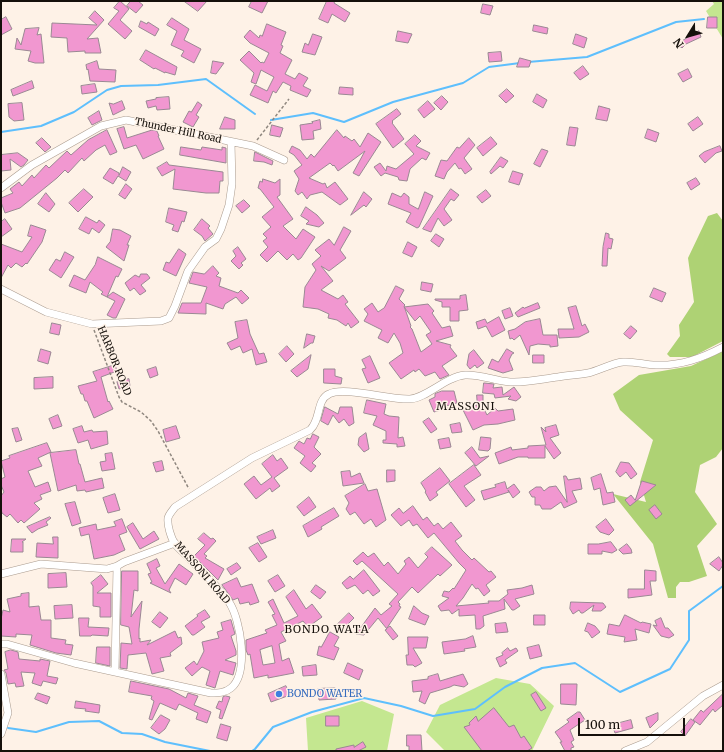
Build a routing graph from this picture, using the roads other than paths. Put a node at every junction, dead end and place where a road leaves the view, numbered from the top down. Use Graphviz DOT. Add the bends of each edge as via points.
graph roads {
  1 [pos="230,142"];
  2 [pos="284,160"];
  3 [pos="1,188"];
  4 [pos="1,289"];
  5 [pos="723,347"];
  6 [pos="175,543"];
  7 [pos="117,566"];
  8 [pos="1,574"];
  9 [pos="1,644"];
  10 [pos="115,672"];
  11 [pos="1,674"];
  12 [pos="723,685"];
  13 [pos="1,734"];
  14 [pos="625,751"];
  1 -- 2 [label="street, Thunder Hill Road" via="252,146"];
  1 -- 3 [label="street, Thunder Hill Road" via="126,120 101,126 32,165"];
  1 -- 4 [label="street" via="232,184 222,229 216,238 205,246 188,271 169,318 92,324 46,312"];
  5 -- 6 [label="street, MASSONI ROAD" via="690,361 672,365 623,362 588,373 536,381 509,382 476,374 463,376 409,399 345,391 331,393 323,398 310,430 252,458 175,507 168,517"];
  6 -- 7 [label="street"];
  6 -- 10 [label="street, MASSONI ROAD" via="230,603 241,641 240,675 232,688 224,692 211,693"];
  7 -- 8 [label="street" via="107,569 41,564"];
  7 -- 10 [label="street"];
  9 -- 10 [label="street, MASSONI ROAD"];
  11 -- 13 [label="street" via="8,713"];
  12 -- 14 [label="street" via="703,696 648,742"];
}
